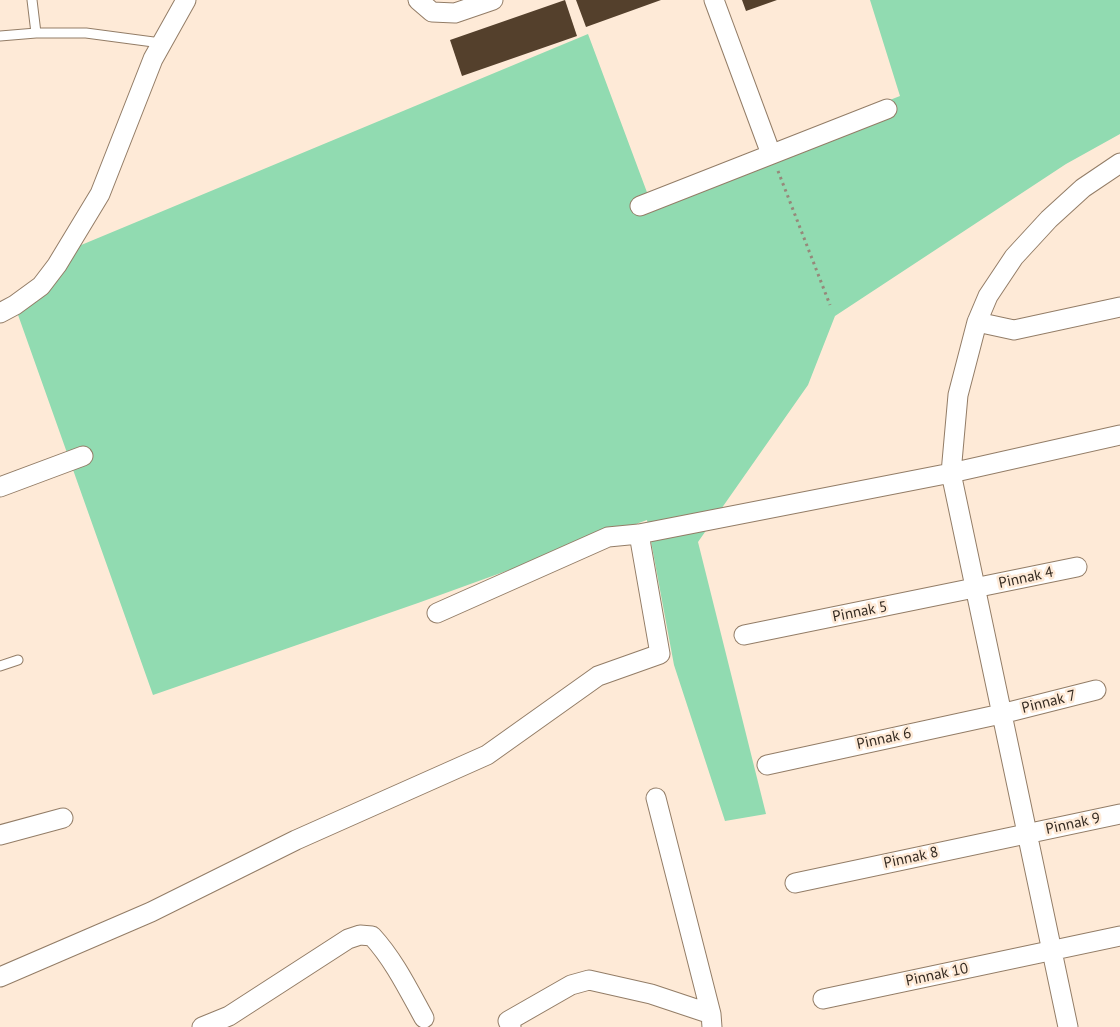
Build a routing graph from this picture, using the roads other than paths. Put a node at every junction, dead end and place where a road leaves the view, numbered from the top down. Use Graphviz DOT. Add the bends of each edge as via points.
graph roads {
  1 [pos="32,0"];
  2 [pos="186,0"];
  3 [pos="418,0"];
  4 [pos="493,0"];
  5 [pos="714,0"];
  6 [pos="36,33"];
  7 [pos="0,36"];
  8 [pos="161,43"];
  9 [pos="887,109"];
  10 [pos="771,154"];
  11 [pos="1120,163"];
  12 [pos="640,206"];
  13 [pos="1120,307"];
  14 [pos="0,313"];
  15 [pos="977,322"];
  16 [pos="1120,435"];
  17 [pos="83,456"];
  18 [pos="951,473"];
  19 [pos="0,487"];
  20 [pos="639,534"];
  21 [pos="1077,567"];
  22 [pos="975,589"];
  23 [pos="437,613"];
  24 [pos="744,635"];
  25 [pos="18,660"];
  26 [pos="0,666"];
  27 [pos="1096,690"];
  28 [pos="1001,714"];
  29 [pos="766,765"];
  30 [pos="656,798"];
  31 [pos="1120,814"];
  32 [pos="63,818"];
  33 [pos="1027,834"];
  34 [pos="0,835"];
  35 [pos="795,883"];
  36 [pos="1120,936"];
  37 [pos="1052,951"];
  38 [pos="0,977"];
  39 [pos="823,999"];
  40 [pos="424,1018"];
  41 [pos="711,1021"];
  42 [pos="202,1027"];
  43 [pos="511,1027"];
  44 [pos="1068,1027"];
  1 -- 6 [label="lane"];
  2 -- 8 [label="street"];
  3 -- 4 [label="street" via="432,12 455,13"];
  5 -- 10 [label="street"];
  6 -- 7 [label="lane"];
  6 -- 8 [label="lane" via="86,33"];
  8 -- 14 [label="street" via="100,194 41,286"];
  9 -- 10 [label="street"];
  10 -- 12 [label="street"];
  11 -- 15 [label="street" via="1083,188 1014,257 988,296"];
  13 -- 15 [label="street" via="1014,330"];
  15 -- 18 [label="street" via="958,396"];
  16 -- 18 [label="street"];
  17 -- 19 [label="street"];
  18 -- 20 [label="street"];
  18 -- 22 [label="street"];
  20 -- 23 [label="street" via="608,537"];
  20 -- 38 [label="street" via="660,654 598,676 487,755 296,840 151,912"];
  21 -- 22 [label="street, Pinnak 4"];
  22 -- 24 [label="street, Pinnak 5"];
  22 -- 28 [label="street"];
  25 -- 26 [label="lane"];
  27 -- 28 [label="street, Pinnak 7"];
  28 -- 29 [label="street, Pinnak 6"];
  28 -- 33 [label="street"];
  30 -- 41 [label="street"];
  31 -- 33 [label="street, Pinnak 9"];
  32 -- 34 [label="street"];
  33 -- 35 [label="street, Pinnak 8"];
  33 -- 37 [label="street"];
  36 -- 37 [label="street, Pinnak 10"];
  37 -- 39 [label="street, Pinnak 10"];
  37 -- 44 [label="street"];
  40 -- 42 [label="street" via="400,973 380,945 372,936 360,935 348,939 228,1016"];
  41 -- 43 [label="street" via="651,994 589,980 571,985 508,1021"];
}
